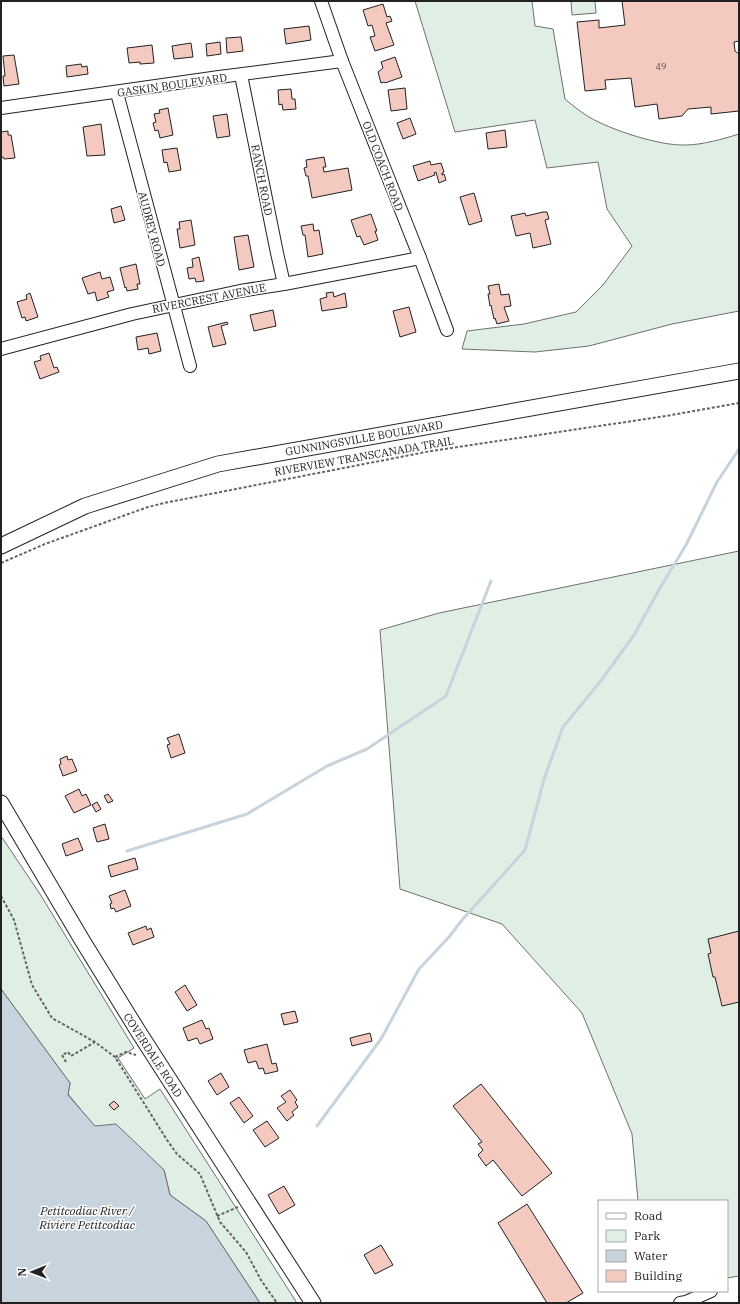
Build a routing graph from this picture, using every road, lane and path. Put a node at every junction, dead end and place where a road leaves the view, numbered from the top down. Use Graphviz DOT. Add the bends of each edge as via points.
graph roads {
  1 [pos="321,1"];
  2 [pos="342,61"];
  3 [pos="241,75"];
  4 [pos="117,92"];
  5 [pos="1,108"];
  6 [pos="420,258"];
  7 [pos="284,284"];
  8 [pos="173,306"];
  9 [pos="447,330"];
  10 [pos="1,348"];
  11 [pos="190,366"];
  12 [pos="739,371"];
  13 [pos="739,403"];
  14 [pos="1,546"];
  15 [pos="1,563"];
  16 [pos="1,803"];
  17 [pos="1,896"];
  18 [pos="96,1042"];
  19 [pos="136,1055"];
  20 [pos="116,1057"];
  21 [pos="66,1062"];
  22 [pos="248,1202"];
  23 [pos="217,1216"];
  24 [pos="709,1292"];
  25 [pos="277,1303"];
  26 [pos="313,1303"];
  27 [pos="680,1303"];
  1 -- 2 [label="street, OLD COACH ROAD"];
  2 -- 3 [label="street, GASKIN BOULEVARD"];
  2 -- 6 [label="street, OLD COACH ROAD"];
  3 -- 4 [label="street, GASKIN BOULEVARD"];
  3 -- 7 [label="street, RANCH ROAD"];
  4 -- 5 [label="street, GASKIN BOULEVARD"];
  4 -- 8 [label="street, AUDREY ROAD"];
  6 -- 7 [label="street, RIVERCREST AVENUE"];
  6 -- 9 [label="street, OLD COACH ROAD"];
  7 -- 8 [label="street, RIVERCREST AVENUE"];
  8 -- 10 [label="street, RIVERCREST AVENUE"];
  8 -- 11 [label="street, AUDREY ROAD"];
  12 -- 14 [label="main road, GUNNINGSVILLE BOULEVARD" via="218,464 85,506"];
  13 -- 15 [label="path, RIVERVIEW TRANSCANADA TRAIL" via="431,452 164,503 45,544"];
  16 -- 22 [label="main road, COVERDALE ROAD" via="110,987"];
  17 -- 18 [label="path" via="14,920 32,985 52,1018"];
  18 -- 20 [label="path"];
  18 -- 21 [label="path" via="71,1056 68,1052 62,1055"];
  19 -- 20 [label="path" via="126,1052"];
  20 -- 23 [label="path" via="177,1154 199,1172"];
  22 -- 23 [label="path"];
  22 -- 26 [label="main road, COVERDALE ROAD"];
  23 -- 25 [label="path" via="223,1228 246,1252"];
  24 -- 27 [label="street"];
}
